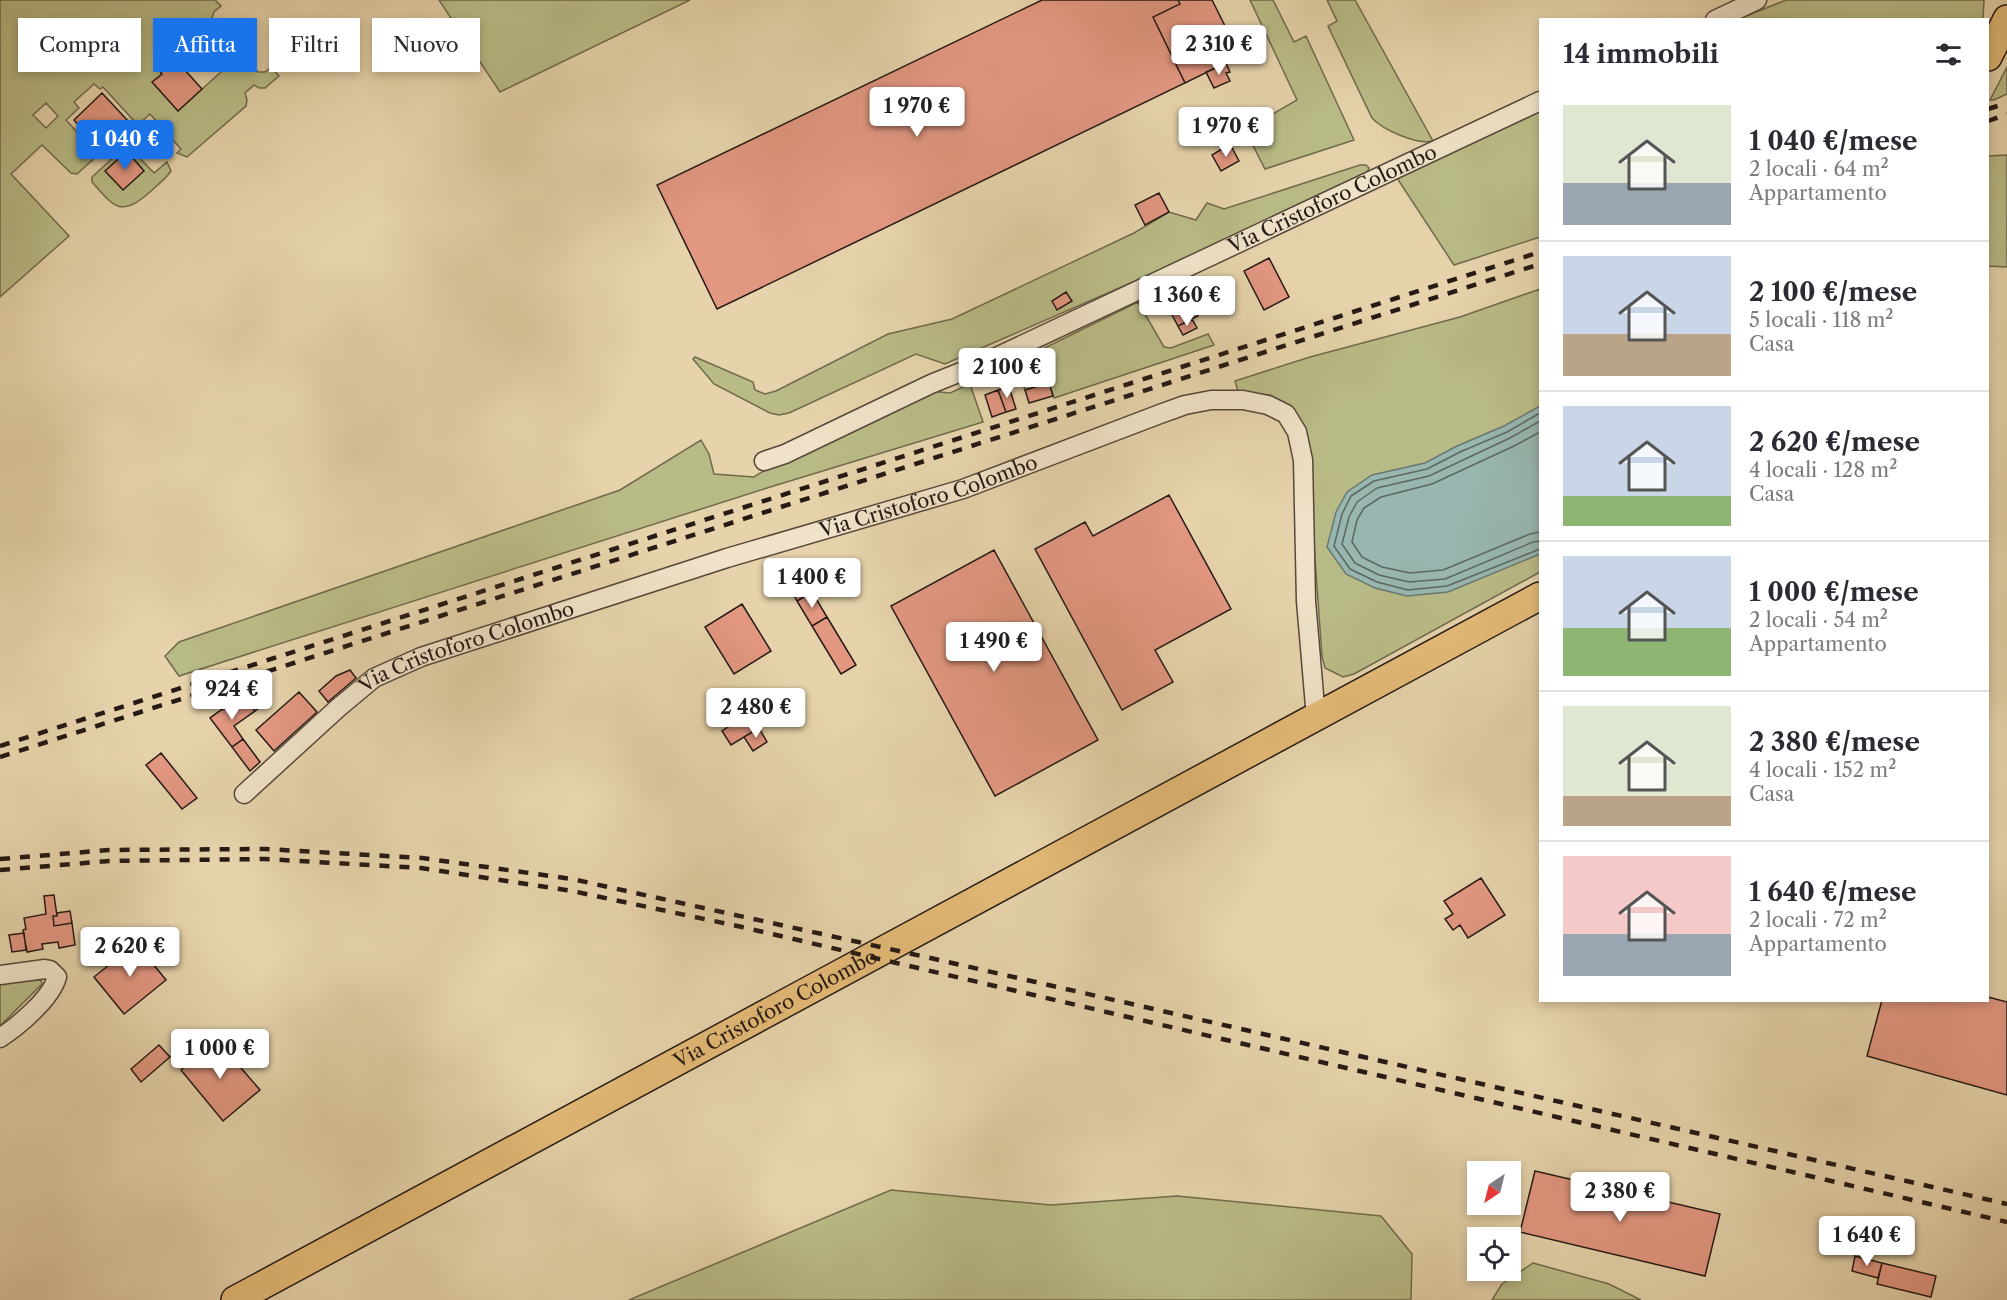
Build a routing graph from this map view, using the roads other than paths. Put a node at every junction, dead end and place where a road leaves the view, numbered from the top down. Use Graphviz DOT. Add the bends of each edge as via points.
graph roads {
  1 [pos="1757,0"];
  2 [pos="1718,18"];
  3 [pos="2007,19"];
  4 [pos="1989,55"];
  5 [pos="1539,101"];
  6 [pos="764,461"];
  7 [pos="1539,597"];
  8 [pos="1316,718"];
  9 [pos="244,794"];
  10 [pos="0,975"];
  11 [pos="0,1038"];
  12 [pos="235,1300"];
  1 -- 2 [label="street"];
  3 -- 4 [label="main road"];
  5 -- 6 [label="street, Via Cristoforo Colombo" via="988,361"];
  7 -- 8 [label="main road, Via Cristoforo Colombo"];
  8 -- 9 [label="street, Via Cristoforo Colombo" via="1306,601 1303,460 1297,432 1286,414 1268,405 1211,400 1185,405 963,489 727,558 394,668 374,678 338,708"];
  8 -- 12 [label="main road, Via Cristoforo Colombo"];
  10 -- 11 [label="street" via="45,969 57,978 38,1005"];
}
